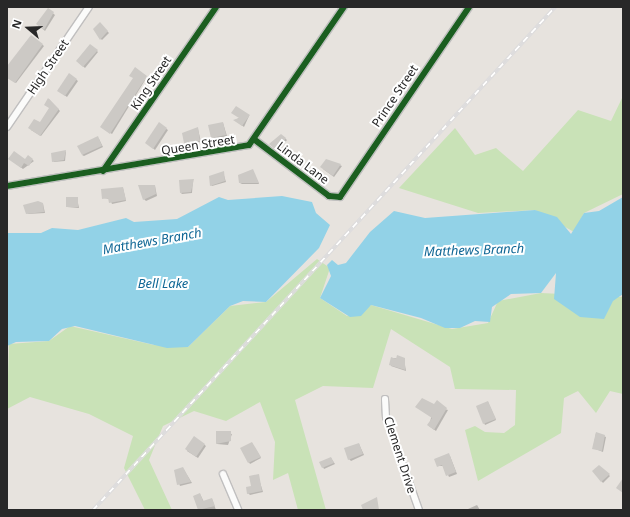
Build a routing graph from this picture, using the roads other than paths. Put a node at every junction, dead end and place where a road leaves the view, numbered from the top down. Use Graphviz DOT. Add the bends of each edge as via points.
graph roads {
  1 [pos="89,7"];
  2 [pos="216,7"];
  3 [pos="344,7"];
  4 [pos="469,7"];
  5 [pos="7,127"];
  6 [pos="255,140"];
  7 [pos="103,171"];
  8 [pos="7,186"];
  9 [pos="340,197"];
  10 [pos="385,399"];
  11 [pos="223,474"];
  12 [pos="238,510"];
  13 [pos="419,510"];
  1 -- 5 [label="street, High Street"];
  2 -- 7 [label="street, King Street"];
  3 -- 6 [label="street, Queen Street"];
  4 -- 9 [label="street, Prince Street"];
  6 -- 7 [label="street, Queen Street" via="241,149"];
  6 -- 9 [label="street, Linda Lane" via="329,196"];
  7 -- 8 [label="street, Queen Street"];
  10 -- 13 [label="street, Clement Drive" via="386,417"];
  11 -- 12 [label="street"];
}
